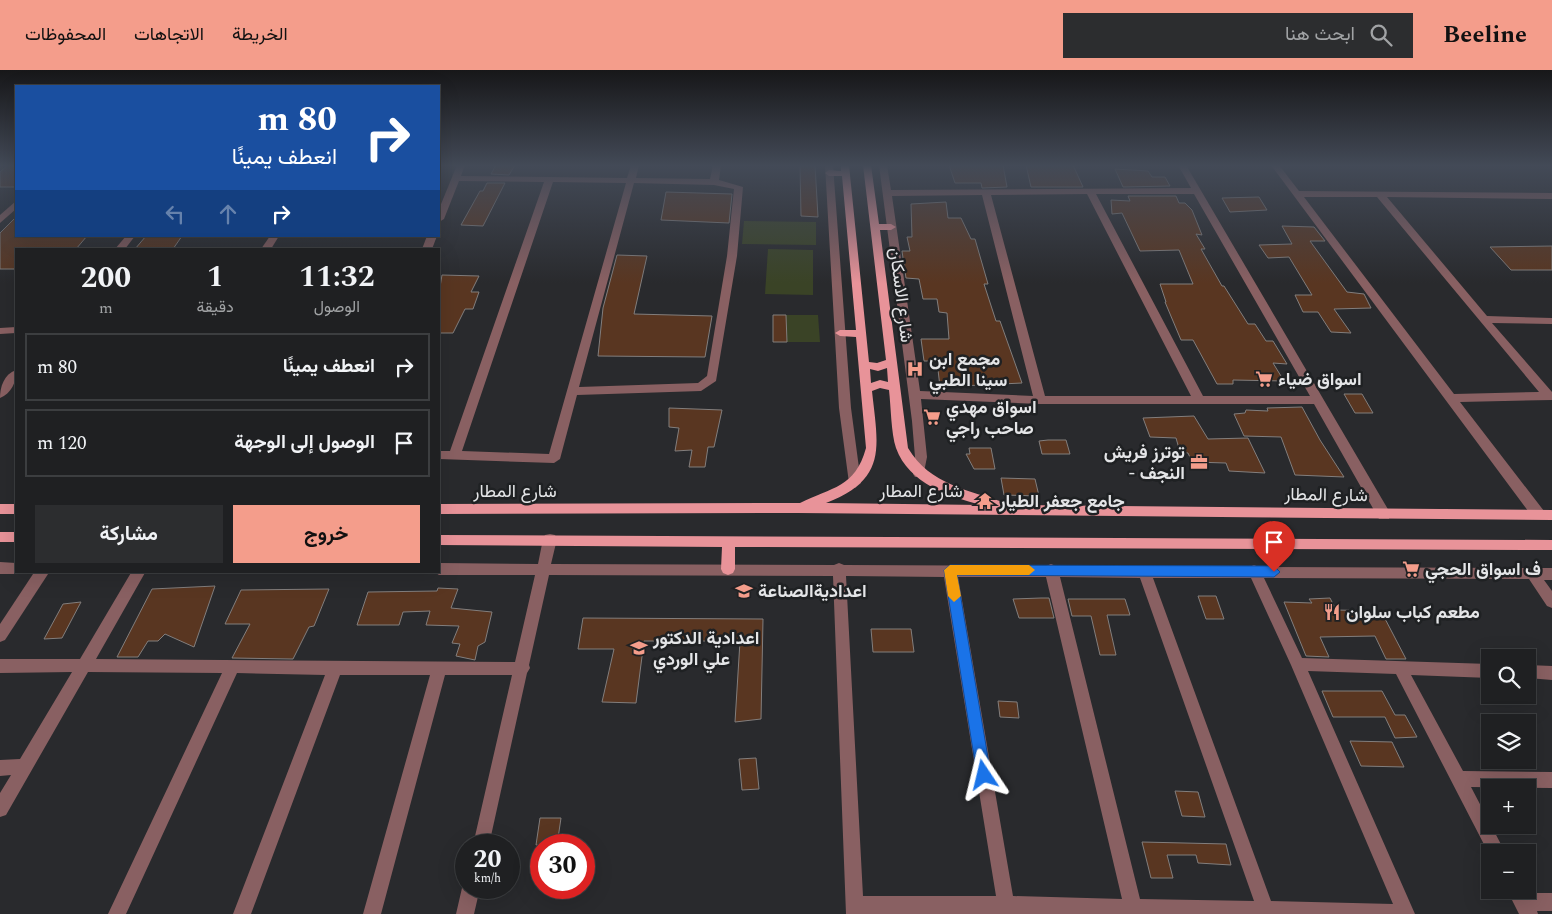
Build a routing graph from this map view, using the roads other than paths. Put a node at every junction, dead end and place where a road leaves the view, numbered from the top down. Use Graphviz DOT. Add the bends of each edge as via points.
graph roads {
  1 [pos="445,204"];
  2 [pos="541,204"];
  3 [pos="624,204"];
  4 [pos="737,204"];
  5 [pos="831,204"];
  6 [pos="848,204"];
  7 [pos="872,204"];
  8 [pos="888,204"];
  9 [pos="989,204"];
  10 [pos="1097,204"];
  11 [pos="1206,204"];
  12 [pos="1307,204"];
  13 [pos="1388,204"];
  14 [pos="15,205"];
  15 [pos="440,217"];
  16 [pos="0,220"];
  17 [pos="875,227"];
  18 [pos="891,227"];
  19 [pos="130,237"];
  20 [pos="274,237"];
  21 [pos="121,248"];
  22 [pos="267,248"];
  23 [pos="1483,319"];
  24 [pos="1552,321"];
  25 [pos="15,330"];
  26 [pos="0,331"];
  27 [pos="840,333"];
  28 [pos="861,334"];
  29 [pos="892,362"];
  30 [pos="864,364"];
  31 [pos="15,375"];
  32 [pos="895,388"];
  33 [pos="866,389"];
  34 [pos="572,391"];
  35 [pos="0,394"];
  36 [pos="914,395"];
  37 [pos="1550,396"];
  38 [pos="1452,398"];
  39 [pos="1040,400"];
  40 [pos="1200,400"];
  41 [pos="1318,400"];
  42 [pos="440,455"];
  43 [pos="454,456"];
  44 [pos="919,474"];
  45 [pos="854,483"];
  46 [pos="798,508"];
  47 [pos="0,509"];
  48 [pos="15,509"];
  49 [pos="1014,510"];
  50 [pos="441,511"];
  51 [pos="1384,515"];
  52 [pos="1546,515"];
  53 [pos="0,538"];
  54 [pos="15,538"];
  55 [pos="550,539"];
  56 [pos="440,540"];
  57 [pos="730,540"];
  58 [pos="1552,545"];
  59 [pos="0,568"];
  60 [pos="15,568"];
  61 [pos="440,569"];
  62 [pos="544,569"];
  63 [pos="728,569"];
  64 [pos="839,569"];
  65 [pos="950,570"];
  66 [pos="1051,570"];
  67 [pos="1144,571"];
  68 [pos="1254,571"];
  69 [pos="42,573"];
  70 [pos="138,573"];
  71 [pos="1533,574"];
  72 [pos="1552,574"];
  73 [pos="1552,602"];
  74 [pos="0,636"];
  75 [pos="84,664"];
  76 [pos="1298,664"];
  77 [pos="0,666"];
  78 [pos="233,666"];
  79 [pos="335,668"];
  80 [pos="523,668"];
  81 [pos="1400,668"];
  82 [pos="439,670"];
  83 [pos="1481,671"];
  84 [pos="1536,672"];
  85 [pos="1552,673"];
  86 [pos="24,767"];
  87 [pos="0,768"];
  88 [pos="1458,779"];
  89 [pos="1552,780"];
  90 [pos="0,809"];
  91 [pos="485,834"];
  92 [pos="1492,844"];
  93 [pos="469,899"];
  94 [pos="1523,902"];
  95 [pos="1552,902"];
  96 [pos="1006,905"];
  97 [pos="1133,908"];
  98 [pos="854,910"];
  99 [pos="1266,911"];
  100 [pos="117,914"];
  101 [pos="242,914"];
  102 [pos="372,914"];
  103 [pos="465,914"];
  104 [pos="1406,914"];
  1 -- 15 [label="street"];
  2 -- 43 [label="street"];
  3 -- 34 [label="street"];
  4 -- 34 [label="street" via="712,378 701,387"];
  5 -- 27 [label="street"];
  6 -- 28 [label="main road"];
  7 -- 17 [label="main road, شارع الاسكان"];
  8 -- 18 [label="street"];
  9 -- 39 [label="street"];
  10 -- 40 [label="street"];
  11 -- 41 [label="street"];
  12 -- 38 [label="street"];
  13 -- 23 [label="street"];
  14 -- 16 [label="street"];
  17 -- 18 [label="main road"];
  17 -- 29 [label="main road, شارع الاسكان"];
  18 -- 36 [label="street"];
  19 -- 21 [label="street"];
  20 -- 22 [label="street"];
  23 -- 24 [label="street"];
  23 -- 37 [label="street"];
  25 -- 26 [label="street"];
  27 -- 28 [label="main road"];
  27 -- 45 [label="street"];
  28 -- 30 [label="main road"];
  29 -- 30 [label="main road" via="878,367"];
  29 -- 32 [label="main road, شارع الاسكان"];
  30 -- 33 [label="main road"];
  31 -- 35 [label="street"];
  32 -- 33 [label="main road" via="880,384"];
  32 -- 44 [label="main road, شارع الاسكان" via="902,448"];
  33 -- 45 [label="main road" via="872,448 866,469"];
  34 -- 43 [label="street" via="554,459"];
  36 -- 39 [label="street"];
  36 -- 44 [label="street" via="920,441"];
  37 -- 38 [label="street"];
  38 -- 52 [label="street"];
  39 -- 40 [label="street"];
  40 -- 41 [label="street"];
  41 -- 51 [label="street"];
  42 -- 43 [label="street"];
  44 -- 49 [label="main road, شارع الاسكان" via="947,489"];
  45 -- 46 [label="main road"];
  46 -- 49 [label="main road, شارع المطار"];
  46 -- 50 [label="main road, شارع المطار"];
  47 -- 48 [label="main road"];
  49 -- 51 [label="main road, شارع المطار"];
  51 -- 52 [label="main road, شارع المطار"];
  53 -- 54 [label="main road"];
  55 -- 56 [label="main road"];
  55 -- 57 [label="main road"];
  55 -- 62 [label="street"];
  57 -- 58 [label="main road"];
  57 -- 63 [label="main road"];
  59 -- 60 [label="street"];
  61 -- 62 [label="street"];
  62 -- 63 [label="street"];
  62 -- 80 [label="street"];
  63 -- 64 [label="street"];
  64 -- 65 [label="street"];
  64 -- 98 [label="street"];
  65 -- 66 [label="street"];
  65 -- 96 [label="street"];
  66 -- 67 [label="street"];
  66 -- 97 [label="street"];
  67 -- 68 [label="street"];
  67 -- 99 [label="street"];
  68 -- 71 [label="street"];
  68 -- 76 [label="street"];
  69 -- 74 [label="street"];
  70 -- 75 [label="street"];
  71 -- 72 [label="street"];
  71 -- 73 [label="street"];
  75 -- 77 [label="street"];
  75 -- 78 [label="street"];
  75 -- 86 [label="street"];
  76 -- 81 [label="street"];
  76 -- 104 [label="street"];
  78 -- 79 [label="street"];
  78 -- 100 [label="street"];
  79 -- 82 [label="street"];
  79 -- 101 [label="street"];
  80 -- 82 [label="street"];
  80 -- 91 [label="street"];
  81 -- 83 [label="street"];
  81 -- 88 [label="street"];
  82 -- 102 [label="street"];
  84 -- 85 [label="street"];
  86 -- 87 [label="street"];
  86 -- 90 [label="street"];
  88 -- 89 [label="street"];
  88 -- 92 [label="street"];
  93 -- 103 [label="street"];
  94 -- 95 [label="street"];
  96 -- 97 [label="street"];
  96 -- 98 [label="street"];
  97 -- 99 [label="street"];
  99 -- 104 [label="street"];
}
